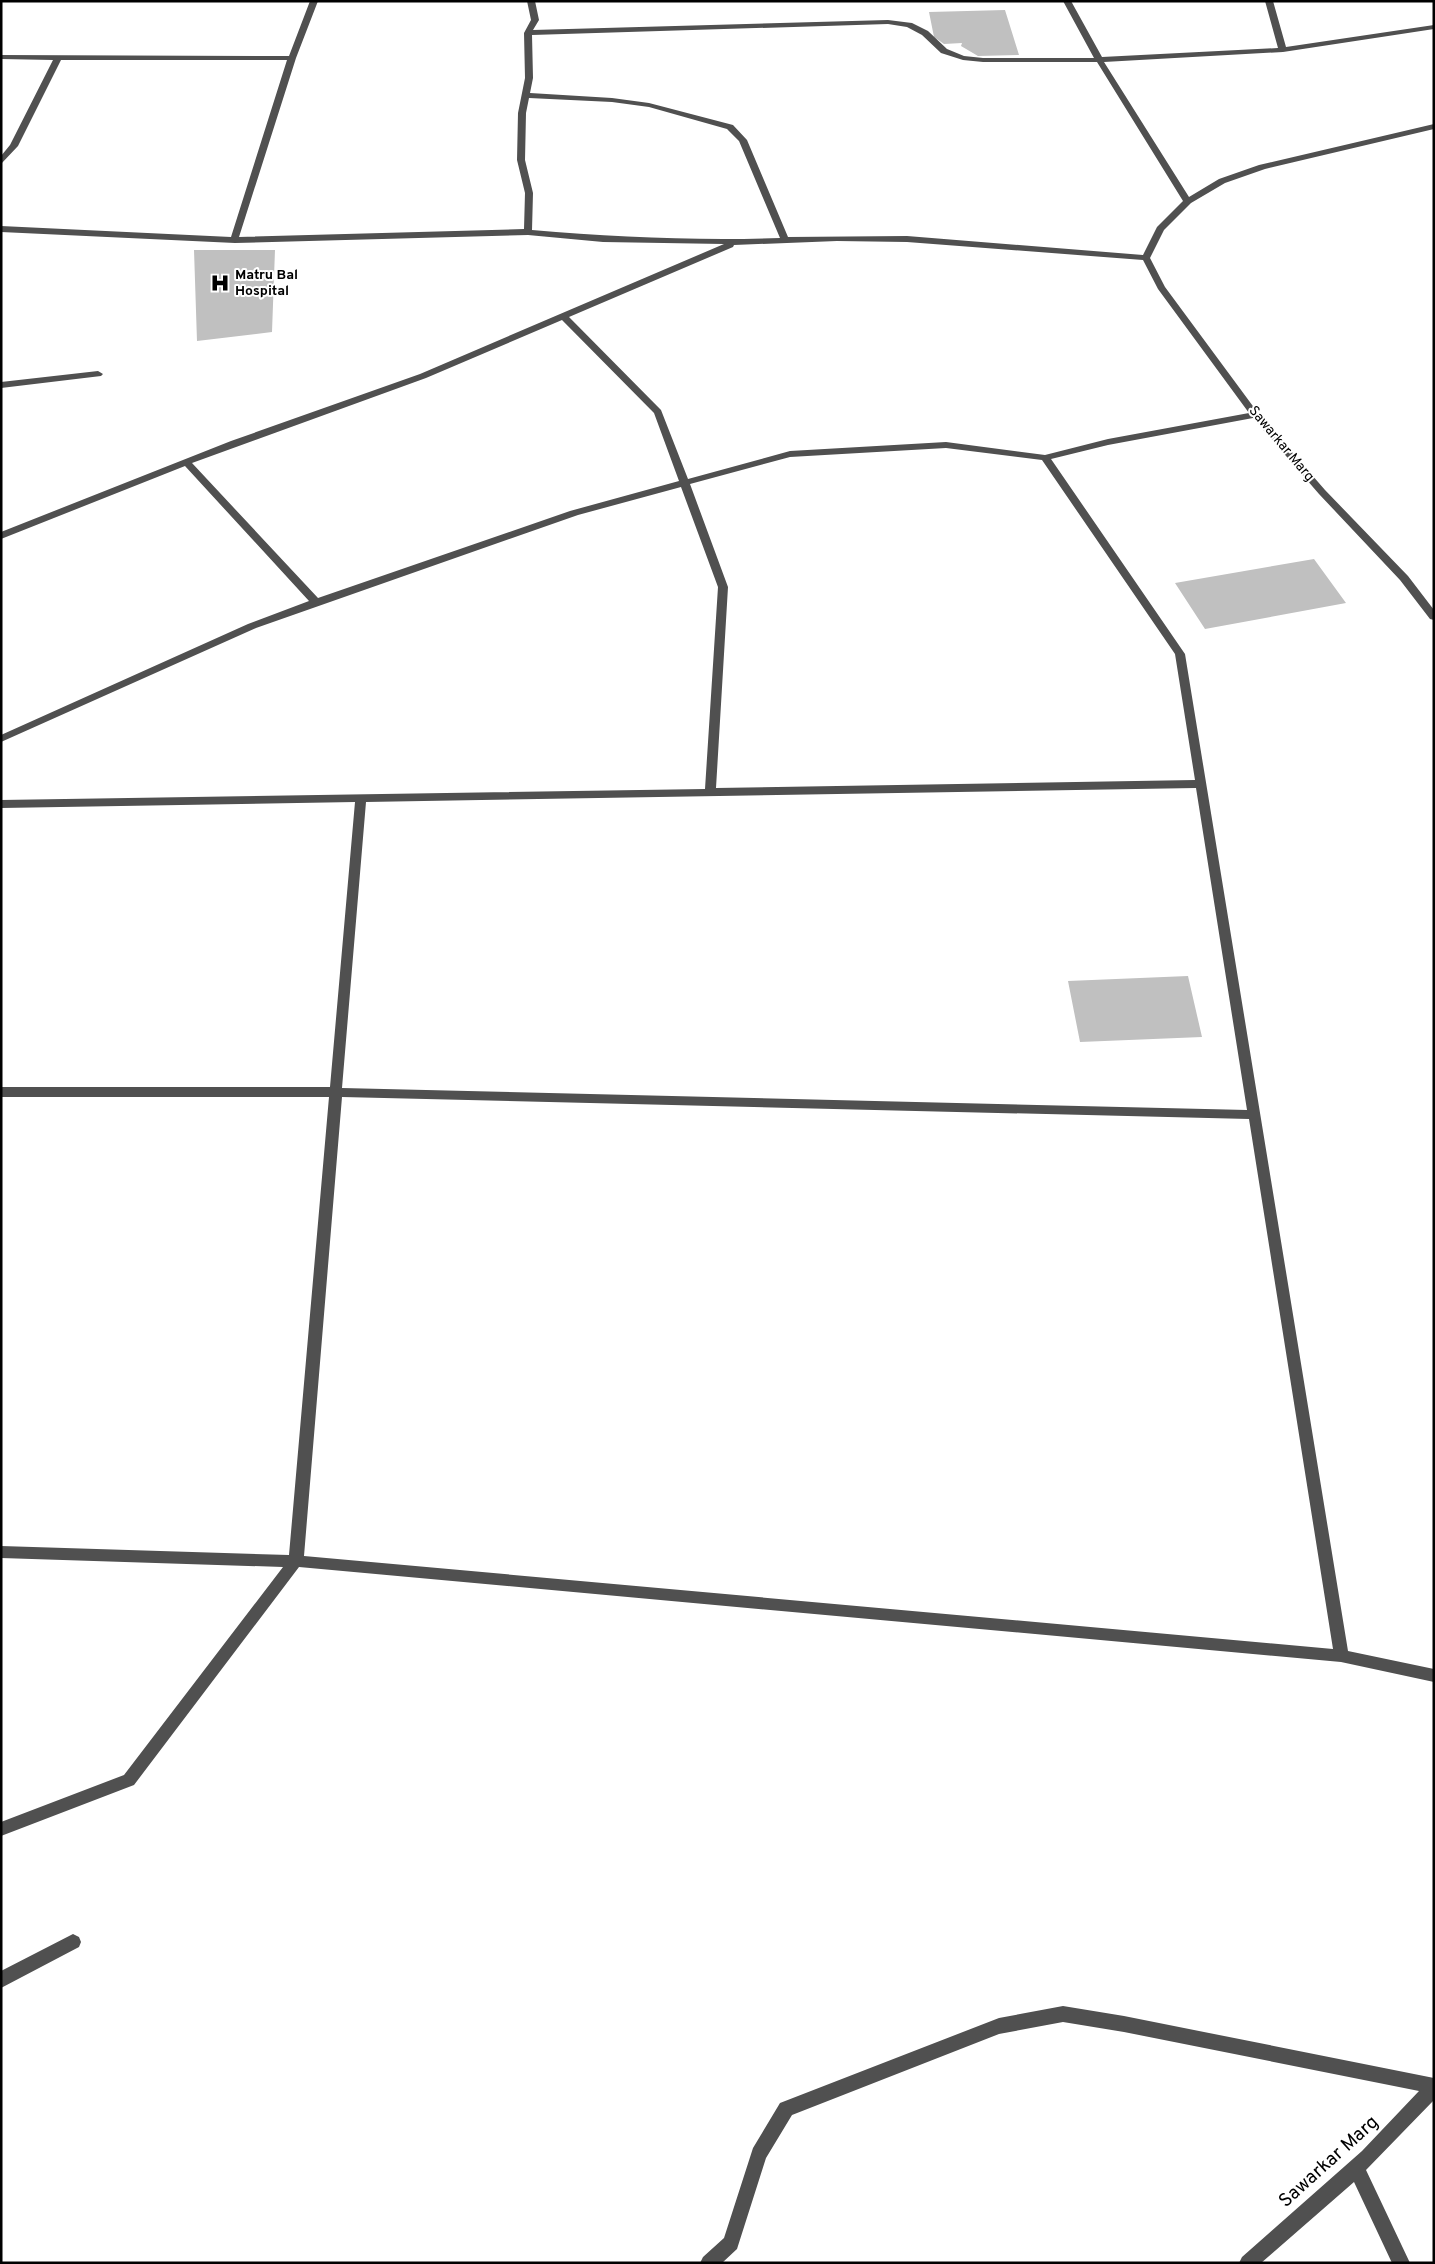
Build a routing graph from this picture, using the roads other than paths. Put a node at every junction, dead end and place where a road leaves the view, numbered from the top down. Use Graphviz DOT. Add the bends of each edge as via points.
graph roads {
  1 [pos="314,1"];
  2 [pos="531,1"];
  3 [pos="1067,1"];
  4 [pos="1269,1"];
  5 [pos="1434,27"];
  6 [pos="528,33"];
  7 [pos="1283,50"];
  8 [pos="1,57"];
  9 [pos="58,58"];
  10 [pos="292,58"];
  11 [pos="1099,60"];
  12 [pos="525,95"];
  13 [pos="1434,126"];
  14 [pos="1,162"];
  15 [pos="1188,201"];
  16 [pos="1,229"];
  17 [pos="528,232"];
  18 [pos="235,240"];
  19 [pos="786,240"];
  20 [pos="735,242"];
  21 [pos="1146,258"];
  22 [pos="564,317"];
  23 [pos="98,374"];
  24 [pos="1,385"];
  25 [pos="1255,415"];
  26 [pos="1045,458"];
  27 [pos="186,462"];
  28 [pos="685,483"];
  29 [pos="1,536"];
  30 [pos="316,602"];
  31 [pos="1434,617"];
  32 [pos="1,739"];
  33 [pos="1200,784"];
  34 [pos="710,792"];
  35 [pos="361,798"];
  36 [pos="1,804"];
  37 [pos="1,1092"];
  38 [pos="336,1092"];
  39 [pos="1253,1115"];
  40 [pos="1,1552"];
  41 [pos="296,1561"];
  42 [pos="1341,1656"];
  43 [pos="1434,1676"];
  44 [pos="1,1829"];
  45 [pos="73,1942"];
  46 [pos="1,1980"];
  47 [pos="1434,2087"];
  48 [pos="1356,2168"];
  49 [pos="710,2263"];
  50 [pos="1248,2263"];
  51 [pos="1401,2263"];
  1 -- 10 [label="street"];
  2 -- 6 [label="street" via="534,20"];
  3 -- 11 [label="street"];
  4 -- 7 [label="street"];
  5 -- 7 [label="street"];
  6 -- 11 [label="street" via="888,22 910,25 925,33 944,51 963,58"];
  6 -- 12 [label="street" via="529,78"];
  7 -- 11 [label="street"];
  8 -- 9 [label="street"];
  9 -- 10 [label="street"];
  9 -- 14 [label="street" via="14,146"];
  10 -- 18 [label="street"];
  11 -- 15 [label="street"];
  12 -- 17 [label="street" via="521,160 529,193"];
  12 -- 19 [label="street" via="649,105 730,127 743,140"];
  13 -- 15 [label="street" via="1262,168 1222,181"];
  15 -- 21 [label="street" via="1160,229"];
  16 -- 18 [label="street"];
  17 -- 18 [label="street"];
  17 -- 20 [label="street" via="603,239"];
  19 -- 20 [label="street"];
  19 -- 21 [label="street" via="907,238"];
  20 -- 22 [label="street"];
  21 -- 25 [label="street, Sawarkar Marg" via="1162,287"];
  22 -- 27 [label="street" via="423,376"];
  22 -- 28 [label="street" via="658,412"];
  23 -- 24 [label="street"];
  25 -- 26 [label="street" via="1108,442"];
  25 -- 31 [label="street, Sawarkar Marg" via="1404,578"];
  26 -- 28 [label="street" via="946,445 790,454"];
  26 -- 33 [label="street" via="1180,654"];
  27 -- 29 [label="street"];
  27 -- 30 [label="street"];
  28 -- 30 [label="street" via="574,514"];
  28 -- 34 [label="street" via="724,587"];
  30 -- 32 [label="street" via="252,626"];
  33 -- 34 [label="street"];
  33 -- 39 [label="street"];
  34 -- 35 [label="street"];
  35 -- 36 [label="street"];
  35 -- 38 [label="street"];
  37 -- 38 [label="street"];
  38 -- 39 [label="street"];
  38 -- 41 [label="street"];
  39 -- 42 [label="street"];
  40 -- 41 [label="street"];
  41 -- 42 [label="street"];
  41 -- 44 [label="street" via="128,1780"];
  42 -- 43 [label="street"];
  45 -- 46 [label="street"];
  47 -- 48 [label="street, Sawarkar Marg" via="1404,2123"];
  47 -- 49 [label="street" via="1063,2014 999,2026 786,2109 759,2154 731,2244"];
  48 -- 50 [label="street, Sawarkar Marg"];
  48 -- 51 [label="street"];
}
